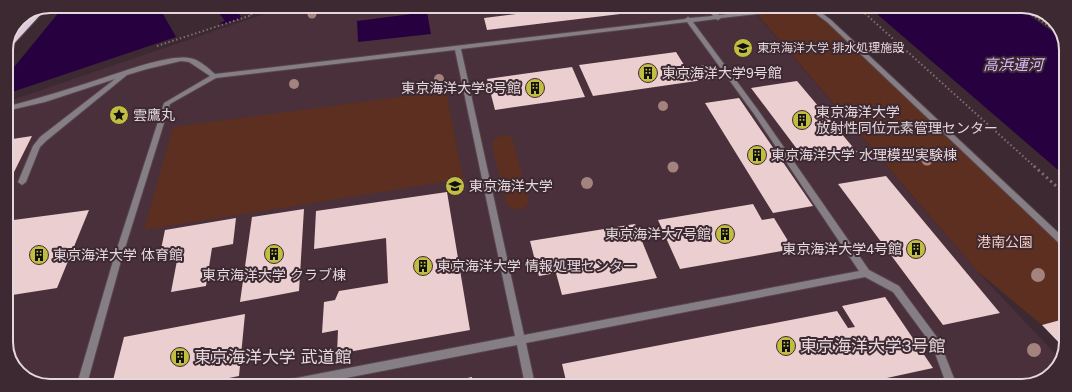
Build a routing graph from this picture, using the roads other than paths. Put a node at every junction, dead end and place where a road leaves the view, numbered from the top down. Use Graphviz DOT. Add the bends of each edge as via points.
graph roads {
  1 [pos="714,13"];
  2 [pos="756,13"];
  3 [pos="818,13"];
  4 [pos="32,18"];
  5 [pos="718,18"];
  6 [pos="688,19"];
  7 [pos="16,36"];
  8 [pos="458,48"];
  9 [pos="128,72"];
  10 [pos="214,76"];
  11 [pos="13,107"];
  12 [pos="22,182"];
  13 [pos="1059,238"];
  14 [pos="866,273"];
  15 [pos="521,341"];
  16 [pos="83,379"];
  17 [pos="318,379"];
  18 [pos="529,379"];
  19 [pos="949,379"];
  1 -- 5 [label="street"];
  2 -- 5 [label="street"];
  3 -- 13 [label="street"];
  4 -- 7 [label="main road"];
  5 -- 6 [label="street"];
  6 -- 8 [label="street"];
  6 -- 14 [label="street" via="756,112"];
  8 -- 10 [label="street"];
  8 -- 15 [label="street"];
  9 -- 10 [label="street" via="164,61 181,59 191,60"];
  9 -- 11 [label="street"];
  9 -- 12 [label="street" via="43,139 37,146"];
  10 -- 16 [label="street" via="167,103 128,224"];
  14 -- 15 [label="street"];
  14 -- 19 [label="street" via="896,289 936,342"];
  15 -- 17 [label="street"];
  15 -- 18 [label="street"];
}
